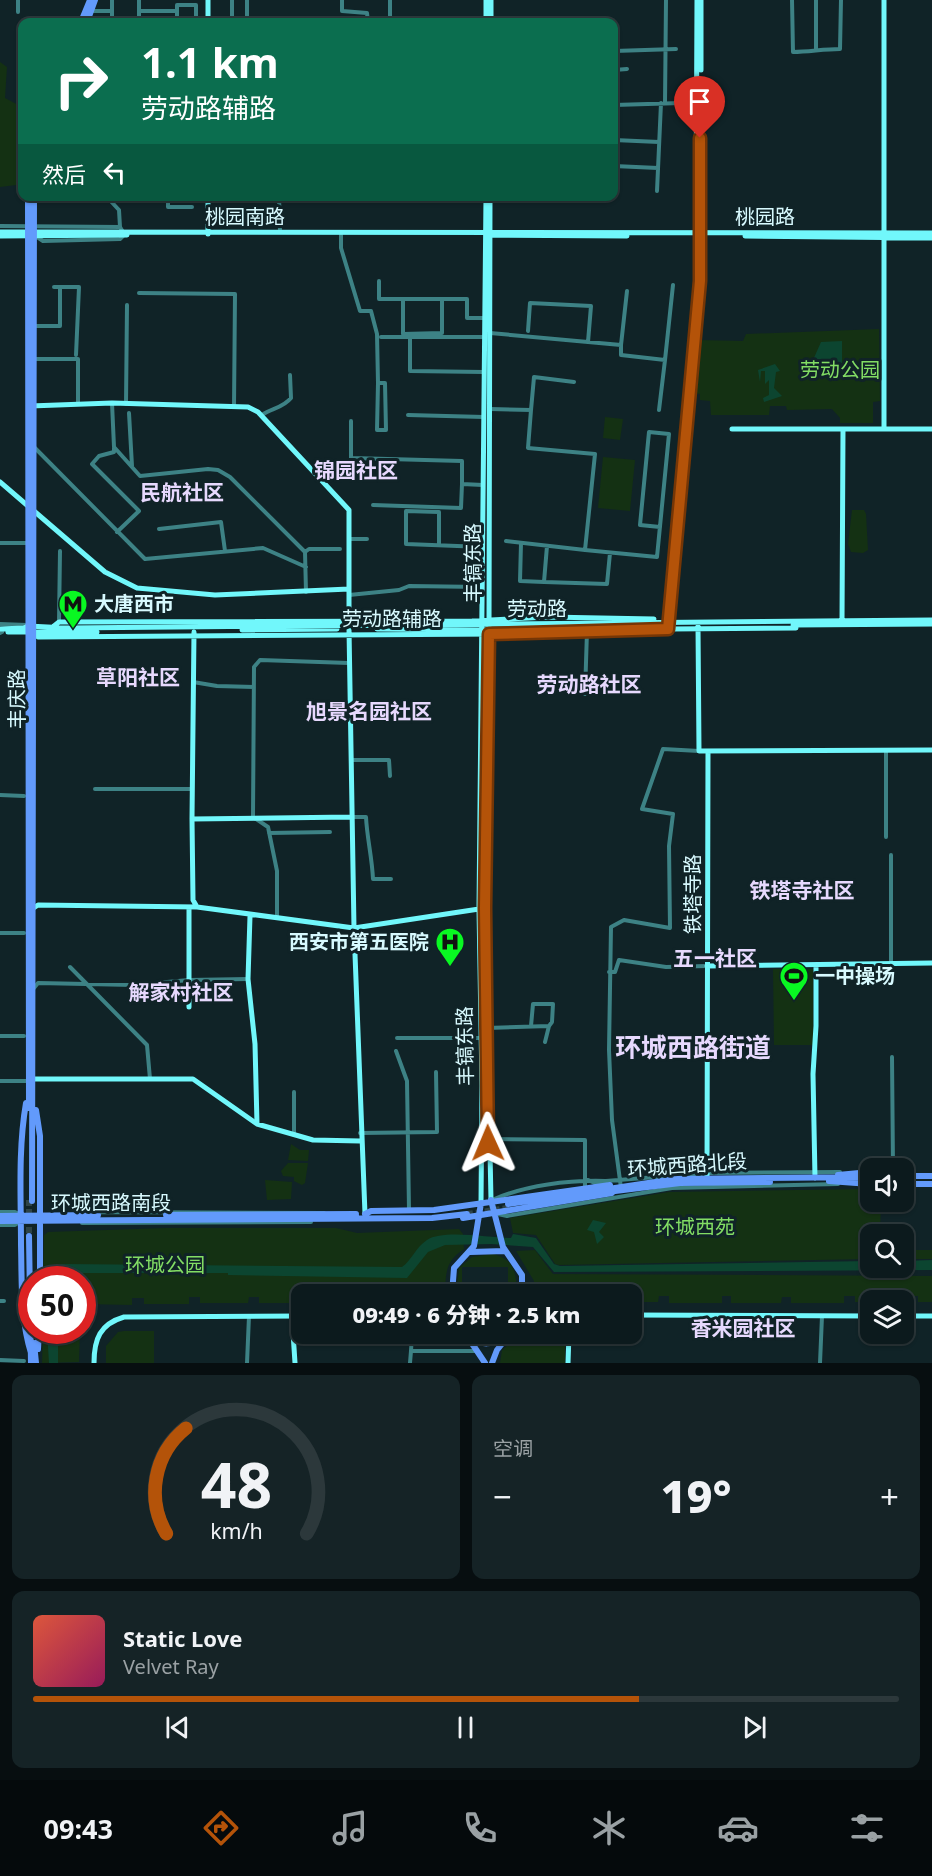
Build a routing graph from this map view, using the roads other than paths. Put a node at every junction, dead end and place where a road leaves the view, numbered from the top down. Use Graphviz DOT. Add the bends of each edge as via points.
graph roads {
  1 [pos="18,0"];
  2 [pos="90,0"];
  3 [pos="95,0"];
  4 [pos="112,0"];
  5 [pos="139,0"];
  6 [pos="208,0"];
  7 [pos="232,0"];
  8 [pos="247,0"];
  9 [pos="342,0"];
  10 [pos="390,0"];
  11 [pos="486,0"];
  12 [pos="491,0"];
  13 [pos="666,0"];
  14 [pos="699,0"];
  15 [pos="792,0"];
  16 [pos="816,0"];
  17 [pos="841,0"];
  18 [pos="884,0"];
  19 [pos="176,2"];
  20 [pos="91,11"];
  21 [pos="112,11"];
  22 [pos="139,11"];
  23 [pos="177,11"];
  24 [pos="18,12"];
  25 [pos="83,18"];
  26 [pos="88,18"];
  27 [pos="112,18"];
  28 [pos="139,18"];
  29 [pos="177,18"];
  30 [pos="196,18"];
  31 [pos="208,18"];
  32 [pos="232,18"];
  33 [pos="247,18"];
  34 [pos="368,18"];
  35 [pos="390,18"];
  36 [pos="486,18"];
  37 [pos="491,18"];
  38 [pos="666,49"];
  39 [pos="676,49"];
  40 [pos="816,49"];
  41 [pos="618,51"];
  42 [pos="627,69"];
  43 [pos="618,70"];
  44 [pos="663,103"];
  45 [pos="681,103"];
  46 [pos="618,105"];
  47 [pos="618,140"];
  48 [pos="659,142"];
  49 [pos="618,166"];
  50 [pos="658,168"];
  51 [pos="657,191"];
  52 [pos="29,201"];
  53 [pos="34,201"];
  54 [pos="111,201"];
  55 [pos="168,201"];
  56 [pos="208,201"];
  57 [pos="279,201"];
  58 [pos="486,201"];
  59 [pos="192,207"];
  60 [pos="0,226"];
  61 [pos="32,232"];
  62 [pos="122,232"];
  63 [pos="280,232"];
  64 [pos="488,233"];
  65 [pos="0,234"];
  66 [pos="208,234"];
  67 [pos="699,234"];
  68 [pos="341,235"];
  69 [pos="932,236"];
  70 [pos="885,237"];
  71 [pos="379,281"];
  72 [pos="673,285"];
  73 [pos="54,287"];
  74 [pos="60,287"];
  75 [pos="627,291"];
  76 [pos="139,293"];
  77 [pos="403,299"];
  78 [pos="442,299"];
  79 [pos="127,305"];
  80 [pos="485,318"];
  81 [pos="33,326"];
  82 [pos="528,330"];
  83 [pos="487,335"];
  84 [pos="381,337"];
  85 [pos="410,337"];
  86 [pos="588,342"];
  87 [pos="621,345"];
  88 [pos="76,355"];
  89 [pos="33,359"];
  90 [pos="665,360"];
  91 [pos="484,372"];
  92 [pos="290,375"];
  93 [pos="574,382"];
  94 [pos="378,383"];
  95 [pos="112,403"];
  96 [pos="78,404"];
  97 [pos="126,404"];
  98 [pos="31,406"];
  99 [pos="234,407"];
  100 [pos="490,409"];
  101 [pos="531,410"];
  102 [pos="659,410"];
  103 [pos="129,413"];
  104 [pos="262,415"];
  105 [pos="408,415"];
  106 [pos="484,417"];
  107 [pos="351,421"];
  108 [pos="732,429"];
  109 [pos="843,429"];
  110 [pos="884,429"];
  111 [pos="932,429"];
  112 [pos="34,447"];
  113 [pos="114,447"];
  114 [pos="132,467"];
  115 [pos="0,482"];
  116 [pos="462,484"];
  117 [pos="483,485"];
  118 [pos="373,505"];
  119 [pos="31,509"];
  120 [pos="660,527"];
  121 [pos="159,529"];
  122 [pos="117,532"];
  123 [pos="349,539"];
  124 [pos="367,539"];
  125 [pos="506,541"];
  126 [pos="0,543"];
  127 [pos="28,543"];
  128 [pos="521,543"];
  129 [pos="439,545"];
  130 [pos="547,546"];
  131 [pos="483,547"];
  132 [pos="340,549"];
  133 [pos="585,550"];
  134 [pos="60,551"];
  135 [pos="225,551"];
  136 [pos="305,552"];
  137 [pos="610,553"];
  138 [pos="306,567"];
  139 [pos="544,582"];
  140 [pos="482,587"];
  141 [pos="306,592"];
  142 [pos="349,592"];
  143 [pos="932,622"];
  144 [pos="842,623"];
  145 [pos="0,624"];
  146 [pos="56,624"];
  147 [pos="668,624"];
  148 [pos="698,624"];
  149 [pos="349,627"];
  150 [pos="486,627"];
  151 [pos="31,629"];
  152 [pos="194,630"];
  153 [pos="587,631"];
  154 [pos="0,632"];
  155 [pos="349,663"];
  156 [pos="193,682"];
  157 [pos="254,687"];
  158 [pos="585,694"];
  159 [pos="932,750"];
  160 [pos="699,751"];
  161 [pos="886,751"];
  162 [pos="708,752"];
  163 [pos="350,760"];
  164 [pos="390,776"];
  165 [pos="95,789"];
  166 [pos="192,789"];
  167 [pos="0,795"];
  168 [pos="24,796"];
  169 [pos="253,817"];
  170 [pos="351,817"];
  171 [pos="192,819"];
  172 [pos="330,832"];
  173 [pos="269,833"];
  174 [pos="886,837"];
  175 [pos="891,855"];
  176 [pos="391,879"];
  177 [pos="197,907"];
  178 [pos="189,908"];
  179 [pos="31,909"];
  180 [pos="478,909"];
  181 [pos="250,916"];
  182 [pos="277,919"];
  183 [pos="354,928"];
  184 [pos="0,933"];
  185 [pos="24,933"];
  186 [pos="891,963"];
  187 [pos="932,963"];
  188 [pos="707,966"];
  189 [pos="816,966"];
  190 [pos="70,967"];
  191 [pos="609,972"];
  192 [pos="248,979"];
  193 [pos="189,980"];
  194 [pos="84,983"];
  195 [pos="34,988"];
  196 [pos="189,1007"];
  197 [pos="531,1026"];
  198 [pos="549,1026"];
  199 [pos="486,1028"];
  200 [pos="0,1036"];
  201 [pos="24,1036"];
  202 [pos="398,1038"];
  203 [pos="481,1038"];
  204 [pos="545,1042"];
  205 [pos="396,1051"];
  206 [pos="892,1057"];
  207 [pos="436,1072"];
  208 [pos="150,1079"];
  209 [pos="0,1081"];
  210 [pos="31,1083"];
  211 [pos="294,1092"];
  212 [pos="257,1124"];
  213 [pos="410,1132"];
  214 [pos="360,1133"];
  215 [pos="294,1135"];
  216 [pos="488,1139"];
  217 [pos="360,1141"];
  218 [pos="893,1158"];
  219 [pos="847,1172"];
  220 [pos="707,1175"];
  221 [pos="815,1175"];
  222 [pos="860,1175"];
  223 [pos="860,1178"];
  224 [pos="914,1178"];
  225 [pos="914,1178"];
  226 [pos="932,1178"];
  227 [pos="827,1179"];
  228 [pos="860,1180"];
  229 [pos="606,1181"];
  230 [pos="586,1183"];
  231 [pos="842,1184"];
  232 [pos="599,1185"];
  233 [pos="621,1188"];
  234 [pos="491,1200"];
  235 [pos="31,1201"];
  236 [pos="481,1203"];
  237 [pos="508,1206"];
  238 [pos="409,1211"];
  239 [pos="467,1212"];
  240 [pos="0,1214"];
  241 [pos="494,1214"];
  242 [pos="362,1216"];
  243 [pos="480,1216"];
  244 [pos="21,1218"];
  245 [pos="40,1218"];
  246 [pos="321,1219"];
  247 [pos="109,1220"];
  248 [pos="0,1223"];
  249 [pos="100,1223"];
  250 [pos="472,1249"];
  251 [pos="504,1249"];
  252 [pos="31,1266"];
  253 [pos="32,1266"];
  254 [pos="39,1266"];
  255 [pos="453,1284"];
  256 [pos="521,1284"];
  257 [pos="642,1315"];
  258 [pos="249,1316"];
  259 [pos="822,1316"];
  260 [pos="860,1316"];
  261 [pos="914,1316"];
  262 [pos="932,1316"];
  263 [pos="291,1317"];
  264 [pos="31,1344"];
  265 [pos="33,1344"];
  266 [pos="36,1344"];
  267 [pos="293,1344"];
  268 [pos="411,1344"];
  269 [pos="471,1344"];
  270 [pos="502,1344"];
  271 [pos="569,1344"];
  272 [pos="411,1351"];
  273 [pos="31,1353"];
  274 [pos="481,1359"];
  275 [pos="2,1361"];
  276 [pos="31,1362"];
  277 [pos="94,1363"];
  278 [pos="247,1363"];
  279 [pos="294,1363"];
  280 [pos="410,1363"];
  281 [pos="492,1363"];
  282 [pos="568,1363"];
  283 [pos="820,1363"];
  1 -- 24 [label="street"];
  2 -- 25 [label="main road"];
  3 -- 20 [label="main road"];
  4 -- 21 [label="street"];
  5 -- 22 [label="street"];
  6 -- 31 [label="street"];
  7 -- 32 [label="street"];
  8 -- 33 [label="street"];
  9 -- 34 [label="street" via="342,11 368,13"];
  10 -- 35 [label="street"];
  11 -- 36 [label="street"];
  12 -- 37 [label="street"];
  13 -- 38 [label="street"];
  14 -- 67 [label="street"];
  14 -- 67 [label="street" via="694,103"];
  15 -- 40 [label="street" via="793,52"];
  16 -- 40 [label="street"];
  17 -- 40 [label="street" via="840,49"];
  18 -- 70 [label="street"];
  19 -- 23 [label="street"];
  19 -- 30 [label="street" via="196,5"];
  20 -- 21 [label="street"];
  20 -- 26 [label="main road"];
  21 -- 27 [label="street"];
  22 -- 23 [label="street"];
  22 -- 28 [label="street"];
  23 -- 29 [label="street"];
  38 -- 39 [label="street"];
  38 -- 41 [label="street"];
  38 -- 44 [label="street"];
  42 -- 43 [label="street"];
  44 -- 45 [label="street"];
  44 -- 46 [label="street"];
  44 -- 48 [label="street"];
  47 -- 48 [label="street"];
  48 -- 50 [label="street"];
  49 -- 50 [label="street"];
  50 -- 51 [label="street"];
  52 -- 61 [label="main road, 丰庆路"];
  53 -- 61 [label="main road, 丰庆路"];
  54 -- 62 [label="street" via="119,210"];
  55 -- 59 [label="street" via="168,207"];
  56 -- 66 [label="street"];
  57 -- 63 [label="street"];
  58 -- 64 [label="street, 丰镐东路"];
  60 -- 61 [label="street"];
  61 -- 62 [label="street, 桃园南路"];
  61 -- 62 [label="street" via="43,241 120,239"];
  61 -- 65 [label="street, 桃园南路"];
  61 -- 81 [label="main road, 丰庆路"];
  61 -- 98 [label="main road, 丰庆路"];
  62 -- 66 [label="street, 桃园南路"];
  63 -- 64 [label="street, 桃园南路"];
  63 -- 66 [label="street, 桃园南路"];
  64 -- 67 [label="street, 桃园路"];
  64 -- 68 [label="street, 桃园南路"];
  64 -- 80 [label="street, 丰镐东路"];
  64 -- 83 [label="street, 丰镐东路"];
  66 -- 68 [label="street, 桃园南路"];
  67 -- 70 [label="street, 桃园路"];
  67 -- 147 [label="street"];
  68 -- 94 [label="street" via="341,248 360,311 371,311 375,321"];
  69 -- 70 [label="street, 桃园路"];
  70 -- 110 [label="street"];
  71 -- 77 [label="street" via="379,299"];
  72 -- 90 [label="street"];
  73 -- 74 [label="street"];
  74 -- 81 [label="street" via="60,326"];
  74 -- 88 [label="street" via="79,287"];
  75 -- 87 [label="street"];
  76 -- 99 [label="street" via="235,294"];
  77 -- 78 [label="street"];
  77 -- 78 [label="street" via="403,334 442,333"];
  78 -- 80 [label="street" via="467,299 467,318"];
  79 -- 97 [label="street"];
  80 -- 83 [label="street, 丰镐东路"];
  81 -- 89 [label="main road, 丰庆路"];
  82 -- 86 [label="street" via="530,303 591,306"];
  83 -- 85 [label="street"];
  83 -- 86 [label="street"];
  83 -- 91 [label="street, 丰镐东路"];
  83 -- 100 [label="street, 丰镐东路"];
  84 -- 85 [label="street"];
  85 -- 91 [label="street" via="410,371"];
  86 -- 87 [label="street"];
  87 -- 90 [label="street" via="621,355"];
  89 -- 96 [label="street" via="78,359"];
  89 -- 98 [label="main road, 丰庆路"];
  90 -- 102 [label="street"];
  91 -- 106 [label="street, 丰镐东路"];
  92 -- 104 [label="street" via="291,399 285,406"];
  93 -- 101 [label="street" via="534,377"];
  94 -- 94 [label="street" via="385,383 386,430 376,430"];
  95 -- 96 [label="street"];
  95 -- 97 [label="street"];
  95 -- 113 [label="street"];
  96 -- 98 [label="street"];
  97 -- 99 [label="street"];
  98 -- 112 [label="main road, 丰庆路"];
  98 -- 119 [label="main road, 丰庆路"];
  99 -- 104 [label="street" via="248,407"];
  100 -- 101 [label="street"];
  100 -- 150 [label="street, 丰镐东路"];
  101 -- 133 [label="street" via="528,448 595,454"];
  103 -- 114 [label="street"];
  104 -- 123 [label="street" via="349,510"];
  105 -- 106 [label="street"];
  106 -- 117 [label="street, 丰镐东路"];
  107 -- 116 [label="street" via="351,458 462,461"];
  108 -- 109 [label="street"];
  109 -- 110 [label="street"];
  109 -- 144 [label="street"];
  110 -- 111 [label="street"];
  112 -- 119 [label="main road, 丰庆路"];
  112 -- 122 [label="street"];
  113 -- 114 [label="street"];
  113 -- 122 [label="street" via="114,452 99,456 92,464 139,512"];
  114 -- 136 [label="street" via="140,476 218,470 238,483"];
  115 -- 119 [label="street"];
  116 -- 117 [label="street"];
  116 -- 118 [label="street" via="461,508"];
  117 -- 131 [label="street, 丰镐东路"];
  119 -- 127 [label="main road, 丰庆路"];
  119 -- 141 [label="street" via="105,572 137,588 215,595"];
  119 -- 151 [label="main road, 丰庆路"];
  120 -- 120 [label="street" via="669,434 649,432 640,525"];
  120 -- 137 [label="street" via="657,558"];
  121 -- 135 [label="street" via="221,522"];
  122 -- 135 [label="street" via="145,559"];
  123 -- 124 [label="street"];
  123 -- 142 [label="street"];
  125 -- 128 [label="street"];
  126 -- 127 [label="street"];
  127 -- 151 [label="main road, 丰庆路"];
  128 -- 130 [label="street"];
  128 -- 139 [label="street" via="520,581"];
  129 -- 129 [label="street" via="406,544 406,511 439,512"];
  129 -- 131 [label="street"];
  130 -- 133 [label="street"];
  130 -- 139 [label="street"];
  131 -- 140 [label="street, 丰镐东路"];
  132 -- 136 [label="street"];
  133 -- 137 [label="street"];
  134 -- 146 [label="street"];
  135 -- 138 [label="street" via="263,548"];
  136 -- 138 [label="street"];
  137 -- 139 [label="street" via="607,584"];
  138 -- 141 [label="street"];
  140 -- 142 [label="street" via="409,586"];
  140 -- 150 [label="street, 丰镐东路"];
  141 -- 142 [label="street"];
  142 -- 149 [label="street"];
  143 -- 144 [label="street, 劳动路"];
  144 -- 148 [label="street, 劳动路"];
  145 -- 151 [label="street"];
  146 -- 149 [label="street, 劳动路辅路"];
  146 -- 151 [label="street, 劳动路"];
  146 -- 152 [label="street, 劳动路" via="67,628"];
  147 -- 148 [label="street, 劳动路"];
  147 -- 150 [label="street, 劳动路"];
  147 -- 153 [label="street, 劳动路辅路"];
  148 -- 160 [label="street"];
  149 -- 150 [label="street, 劳动路"];
  149 -- 150 [label="street, 劳动路辅路"];
  149 -- 152 [label="street, 劳动路"];
  149 -- 155 [label="street"];
  150 -- 153 [label="street, 劳动路辅路"];
  150 -- 180 [label="street, 丰镐东路"];
  150 -- 199 [label="street, 丰镐东路"];
  151 -- 152 [label="street" via="39,637"];
  151 -- 154 [label="street"];
  151 -- 179 [label="main road, 丰庆路"];
  152 -- 156 [label="street"];
  153 -- 158 [label="street"];
  155 -- 157 [label="street" via="260,660 254,667"];
  155 -- 163 [label="street"];
  156 -- 157 [label="street"];
  156 -- 166 [label="street"];
  157 -- 169 [label="street"];
  159 -- 161 [label="street"];
  160 -- 162 [label="street"];
  160 -- 191 [label="street" via="663,749 642,809 673,814 669,846 670,928 624,920 611,927"];
  161 -- 162 [label="street"];
  161 -- 174 [label="street"];
  162 -- 188 [label="street, 铁塔寺路"];
  163 -- 164 [label="street" via="390,760"];
  163 -- 170 [label="street"];
  165 -- 166 [label="street"];
  166 -- 171 [label="street"];
  167 -- 168 [label="street"];
  169 -- 170 [label="street"];
  169 -- 171 [label="street"];
  169 -- 173 [label="street" via="268,827"];
  170 -- 176 [label="street" via="366,817 373,879"];
  170 -- 183 [label="street"];
  171 -- 177 [label="street" via="193,900"];
  172 -- 173 [label="street"];
  173 -- 182 [label="street" via="277,871"];
  175 -- 186 [label="street"];
  177 -- 178 [label="street"];
  177 -- 181 [label="street"];
  178 -- 179 [label="street" via="38,905"];
  178 -- 193 [label="street"];
  179 -- 195 [label="main road, 丰庆路"];
  179 -- 210 [label="main road, 丰庆路"];
  180 -- 183 [label="street"];
  180 -- 203 [label="street, 丰镐东路"];
  181 -- 182 [label="street"];
  181 -- 192 [label="street"];
  182 -- 183 [label="street"];
  183 -- 214 [label="street"];
  184 -- 185 [label="street"];
  186 -- 187 [label="street"];
  186 -- 189 [label="street"];
  188 -- 189 [label="street"];
  188 -- 191 [label="street" via="666,967 619,960 615,972"];
  188 -- 220 [label="street, 铁塔寺路"];
  189 -- 221 [label="street"];
  190 -- 194 [label="street"];
  191 -- 233 [label="street" via="612,1108"];
  192 -- 193 [label="street"];
  192 -- 212 [label="street"];
  193 -- 194 [label="street" via="134,985"];
  193 -- 196 [label="street"];
  194 -- 195 [label="street" via="38,983"];
  194 -- 208 [label="street" via="147,1045"];
  195 -- 210 [label="main road, 丰庆路"];
  197 -- 198 [label="street"];
  197 -- 198 [label="street" via="534,1004 553,1004 554,1016"];
  197 -- 199 [label="street"];
  198 -- 204 [label="street"];
  199 -- 216 [label="street, 丰镐东路"];
  200 -- 201 [label="street"];
  202 -- 203 [label="street"];
  203 -- 236 [label="street, 丰镐东路"];
  205 -- 213 [label="street" via="407,1081"];
  206 -- 218 [label="street"];
  207 -- 213 [label="street" via="437,1132"];
  208 -- 210 [label="street"];
  208 -- 212 [label="street" via="193,1079"];
  209 -- 210 [label="street"];
  210 -- 235 [label="main road, 丰庆路"];
  210 -- 244 [label="main road" via="22,1136"];
  210 -- 245 [label="main road" via="39,1123"];
  211 -- 215 [label="street"];
  212 -- 215 [label="street"];
  213 -- 214 [label="street"];
  213 -- 238 [label="street"];
  214 -- 217 [label="street"];
  215 -- 217 [label="street" via="313,1140"];
  216 -- 230 [label="street" via="585,1140"];
  216 -- 234 [label="street, 丰镐东路"];
  217 -- 242 [label="street"];
  219 -- 221 [label="street"];
  219 -- 222 [label="main road"];
  219 -- 227 [label="main road"];
  220 -- 221 [label="main road, 环城西路北段"];
  220 -- 233 [label="main road, 环城西路北段"];
  221 -- 227 [label="main road, 环城西路北段"];
  223 -- 227 [label="main road, 环城西路北段"];
  224 -- 226 [label="main road"];
  225 -- 226 [label="main road"];
  227 -- 231 [label="main road"];
  227 -- 233 [label="main road, 环城西路北段"];
  228 -- 231 [label="main road"];
  229 -- 230 [label="street"];
  229 -- 232 [label="street"];
  229 -- 233 [label="street"];
  230 -- 232 [label="main road"];
  230 -- 234 [label="main road"];
  231 -- 233 [label="street"];
  232 -- 233 [label="main road"];
  233 -- 237 [label="main road, 环城西路北段"];
  233 -- 241 [label="main road" via="601,1197"];
  233 -- 241 [label="street" via="600,1202 507,1216"];
  234 -- 236 [label="main road"];
  234 -- 241 [label="main road, 丰镐东路"];
  236 -- 238 [label="main road"];
  236 -- 243 [label="main road, 丰镐东路"];
  238 -- 242 [label="main road" via="371,1211"];
  239 -- 242 [label="main road, 环城西路南段"];
  240 -- 244 [label="main road"];
  241 -- 243 [label="main road"];
  241 -- 251 [label="main road, 丰镐东路"];
  242 -- 243 [label="main road" via="370,1222 425,1223"];
  242 -- 245 [label="main road, 环城西路南段"];
  242 -- 246 [label="main road, 环城西路南段"];
  243 -- 250 [label="main road, 丰镐东路"];
  244 -- 245 [label="main road, 环城西路南段"];
  244 -- 248 [label="main road"];
  244 -- 273 [label="main road" via="23,1328"];
  245 -- 247 [label="main road, 环城西路南段"];
  245 -- 249 [label="street, 环城西路南段" via="48,1224"];
  245 -- 254 [label="main road"];
  246 -- 247 [label="main road, 环城西路南段"];
  246 -- 249 [label="street, 环城西路南段"];
  247 -- 249 [label="street"];
  250 -- 251 [label="main road"];
  250 -- 255 [label="main road" via="454,1268"];
  251 -- 256 [label="main road, 丰镐东路" via="520,1271"];
  252 -- 253 [label="main road" via="31,1236"];
  257 -- 259 [label="street"];
  258 -- 263 [label="street"];
  258 -- 277 [label="street" via="124,1317 105,1326 98,1335"];
  258 -- 278 [label="street"];
  259 -- 260 [label="street"];
  259 -- 283 [label="street"];
  261 -- 262 [label="street"];
  264 -- 273 [label="main road"];
  265 -- 276 [label="main road"];
  266 -- 276 [label="main road"];
  267 -- 279 [label="street"];
  268 -- 272 [label="street"];
  269 -- 274 [label="main road"];
  270 -- 281 [label="main road"];
  271 -- 282 [label="street"];
  272 -- 274 [label="street"];
  272 -- 280 [label="street"];
  273 -- 276 [label="main road"];
  275 -- 276 [label="street"];
}
